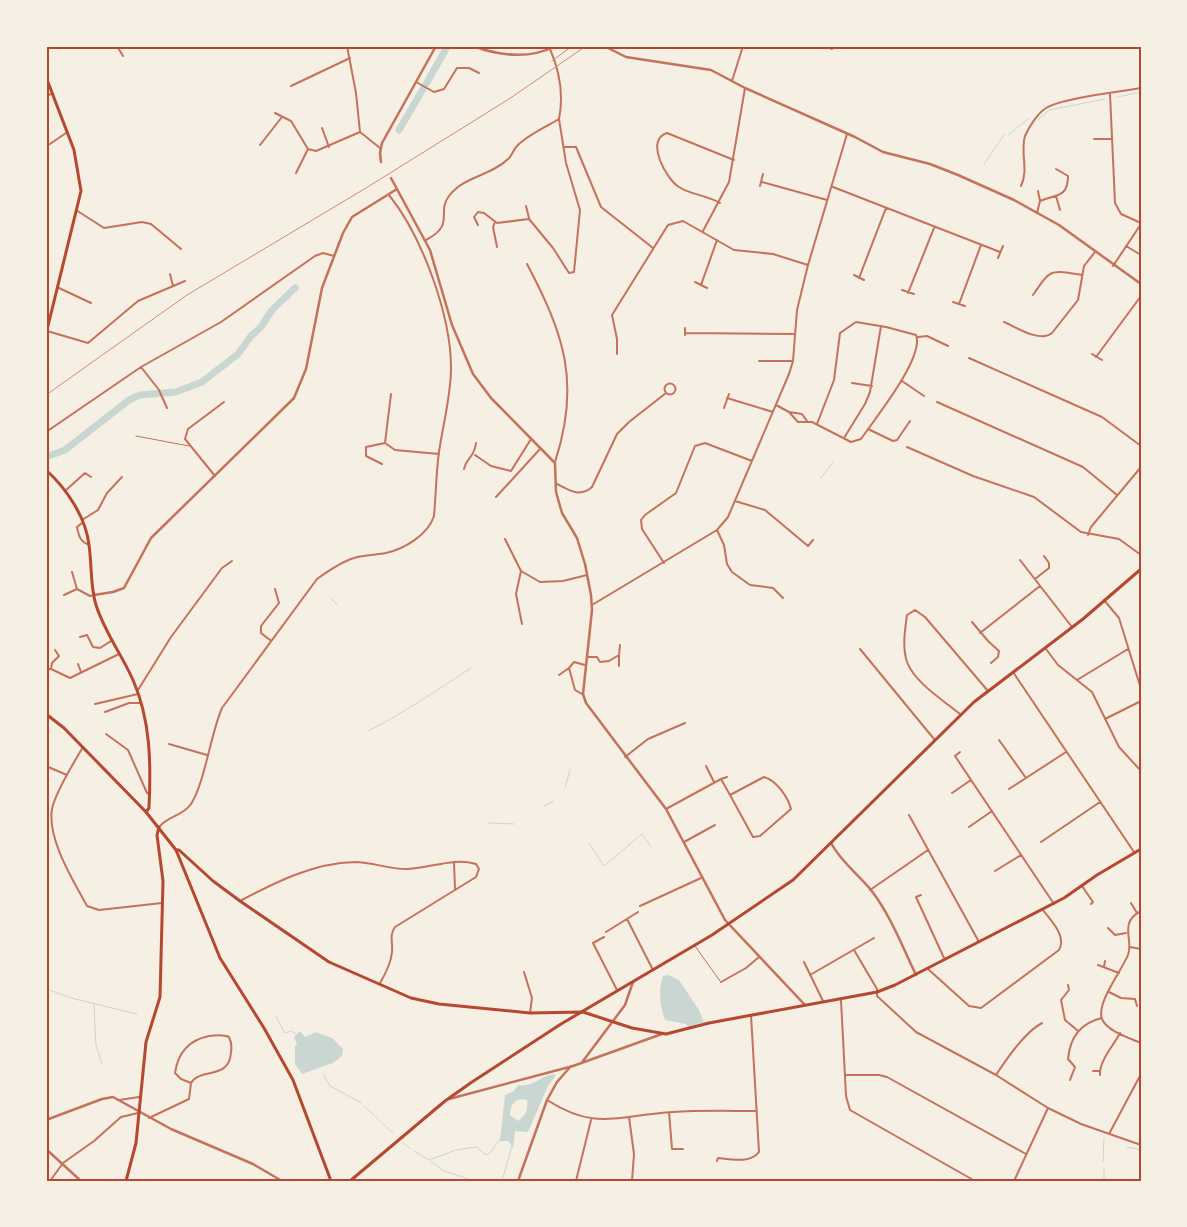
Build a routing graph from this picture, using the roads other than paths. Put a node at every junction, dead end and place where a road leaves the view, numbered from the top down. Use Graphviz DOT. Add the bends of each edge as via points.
graph roads {
  1 [pos="117,46"];
  2 [pos="347,46"];
  3 [pos="436,46"];
  4 [pos="473,46"];
  5 [pos="556,46"];
  6 [pos="604,46"];
  7 [pos="743,46"];
  8 [pos="826,46"];
  9 [pos="611,48"];
  10 [pos="550,49"];
  11 [pos="832,49"];
  12 [pos="123,56"];
  13 [pos="350,58"];
  14 [pos="479,73"];
  15 [pos="46,77"];
  16 [pos="732,81"];
  17 [pos="416,82"];
  18 [pos="291,86"];
  19 [pos="745,88"];
  20 [pos="1141,88"];
  21 [pos="53,93"];
  22 [pos="1110,94"];
  23 [pos="46,96"];
  24 [pos="275,113"];
  25 [pos="282,117"];
  26 [pos="559,119"];
  27 [pos="322,128"];
  28 [pos="68,132"];
  29 [pos="360,132"];
  30 [pos="847,134"];
  31 [pos="1112,139"];
  32 [pos="1094,140"];
  33 [pos="260,145"];
  34 [pos="47,146"];
  35 [pos="329,146"];
  36 [pos="564,147"];
  37 [pos="380,148"];
  38 [pos="308,149"];
  39 [pos="734,160"];
  40 [pos="382,162"];
  41 [pos="1056,169"];
  42 [pos="296,173"];
  43 [pos="763,174"];
  44 [pos="391,178"];
  45 [pos="762,182"];
  46 [pos="760,186"];
  47 [pos="1021,186"];
  48 [pos="833,187"];
  49 [pos="396,189"];
  50 [pos="1038,191"];
  51 [pos="389,194"];
  52 [pos="1056,196"];
  53 [pos="827,200"];
  54 [pos="1040,201"];
  55 [pos="720,202"];
  56 [pos="526,206"];
  57 [pos="886,208"];
  58 [pos="76,210"];
  59 [pos="1060,210"];
  60 [pos="1037,212"];
  61 [pos="529,219"];
  62 [pos="495,222"];
  63 [pos="1141,224"];
  64 [pos="478,225"];
  65 [pos="934,226"];
  66 [pos="703,231"];
  67 [pos="426,240"];
  68 [pos="717,240"];
  69 [pos="982,245"];
  70 [pos="1003,246"];
  71 [pos="1126,246"];
  72 [pos="497,247"];
  73 [pos="654,248"];
  74 [pos="181,249"];
  75 [pos="1000,252"];
  76 [pos="1096,252"];
  77 [pos="1141,255"];
  78 [pos="334,256"];
  79 [pos="998,258"];
  80 [pos="527,264"];
  81 [pos="808,265"];
  82 [pos="1113,266"];
  83 [pos="170,274"];
  84 [pos="1082,275"];
  85 [pos="854,276"];
  86 [pos="859,278"];
  87 [pos="864,280"];
  88 [pos="186,281"];
  89 [pos="695,282"];
  90 [pos="1141,284"];
  91 [pos="700,285"];
  92 [pos="173,286"];
  93 [pos="59,288"];
  94 [pos="707,288"];
  95 [pos="902,290"];
  96 [pos="908,293"];
  97 [pos="914,294"];
  98 [pos="1033,295"];
  99 [pos="1141,296"];
  100 [pos="953,302"];
  101 [pos="91,303"];
  102 [pos="959,304"];
  103 [pos="965,306"];
  104 [pos="1004,322"];
  105 [pos="881,326"];
  106 [pos="685,328"];
  107 [pos="47,332"];
  108 [pos="794,334"];
  109 [pos="917,337"];
  110 [pos="948,346"];
  111 [pos="617,354"];
  112 [pos="1092,354"];
  113 [pos="1096,357"];
  114 [pos="968,358"];
  115 [pos="1102,360"];
  116 [pos="760,361"];
  117 [pos="793,361"];
  118 [pos="141,367"];
  119 [pos="902,381"];
  120 [pos="852,383"];
  121 [pos="872,386"];
  122 [pos="666,392"];
  123 [pos="391,394"];
  124 [pos="728,394"];
  125 [pos="924,396"];
  126 [pos="727,398"];
  127 [pos="224,402"];
  128 [pos="937,402"];
  129 [pos="776,406"];
  130 [pos="167,408"];
  131 [pos="724,408"];
  132 [pos="773,412"];
  133 [pos="789,412"];
  134 [pos="808,421"];
  135 [pos="910,421"];
  136 [pos="817,424"];
  137 [pos="868,429"];
  138 [pos="46,432"];
  139 [pos="136,436"];
  140 [pos="844,438"];
  141 [pos="531,439"];
  142 [pos="385,443"];
  143 [pos="476,443"];
  144 [pos="189,446"];
  145 [pos="1141,446"];
  146 [pos="907,447"];
  147 [pos="540,448"];
  148 [pos="439,454"];
  149 [pos="475,455"];
  150 [pos="752,461"];
  151 [pos="555,463"];
  152 [pos="382,464"];
  153 [pos="1141,467"];
  154 [pos="464,469"];
  155 [pos="46,470"];
  156 [pos="216,476"];
  157 [pos="91,477"];
  158 [pos="122,477"];
  159 [pos="556,483"];
  160 [pos="66,491"];
  161 [pos="46,494"];
  162 [pos="1117,495"];
  163 [pos="496,497"];
  164 [pos="735,501"];
  165 [pos="46,508"];
  166 [pos="82,522"];
  167 [pos="717,530"];
  168 [pos="1088,535"];
  169 [pos="505,539"];
  170 [pos="813,540"];
  171 [pos="89,545"];
  172 [pos="1141,555"];
  173 [pos="1044,556"];
  174 [pos="1020,560"];
  175 [pos="232,561"];
  176 [pos="664,563"];
  177 [pos="1141,569"];
  178 [pos="522,571"];
  179 [pos="72,572"];
  180 [pos="587,575"];
  181 [pos="1035,579"];
  182 [pos="1040,586"];
  183 [pos="275,589"];
  184 [pos="77,590"];
  185 [pos="64,595"];
  186 [pos="94,595"];
  187 [pos="783,598"];
  188 [pos="1104,600"];
  189 [pos="592,606"];
  190 [pos="972,622"];
  191 [pos="522,624"];
  192 [pos="1072,627"];
  193 [pos="980,633"];
  194 [pos="80,637"];
  195 [pos="270,640"];
  196 [pos="111,641"];
  197 [pos="620,645"];
  198 [pos="1045,647"];
  199 [pos="860,649"];
  200 [pos="1128,649"];
  201 [pos="55,650"];
  202 [pos="119,654"];
  203 [pos="619,655"];
  204 [pos="587,658"];
  205 [pos="991,662"];
  206 [pos="78,664"];
  207 [pos="585,665"];
  208 [pos="618,666"];
  209 [pos="570,668"];
  210 [pos="51,669"];
  211 [pos="46,670"];
  212 [pos="82,672"];
  213 [pos="1013,672"];
  214 [pos="559,675"];
  215 [pos="1077,680"];
  216 [pos="1141,689"];
  217 [pos="988,691"];
  218 [pos="138,692"];
  219 [pos="583,694"];
  220 [pos="1141,701"];
  221 [pos="140,702"];
  222 [pos="95,704"];
  223 [pos="46,707"];
  224 [pos="46,712"];
  225 [pos="104,712"];
  226 [pos="960,715"];
  227 [pos="1105,719"];
  228 [pos="685,723"];
  229 [pos="106,734"];
  230 [pos="934,739"];
  231 [pos="999,740"];
  232 [pos="169,744"];
  233 [pos="83,747"];
  234 [pos="960,752"];
  235 [pos="1066,752"];
  236 [pos="207,755"];
  237 [pos="626,757"];
  238 [pos="46,766"];
  239 [pos="706,766"];
  240 [pos="1141,771"];
  241 [pos="67,775"];
  242 [pos="727,777"];
  243 [pos="1026,778"];
  244 [pos="721,779"];
  245 [pos="971,780"];
  246 [pos="714,782"];
  247 [pos="1009,789"];
  248 [pos="952,793"];
  249 [pos="150,794"];
  250 [pos="730,795"];
  251 [pos="1100,802"];
  252 [pos="666,809"];
  253 [pos="992,811"];
  254 [pos="146,812"];
  255 [pos="908,815"];
  256 [pos="715,825"];
  257 [pos="159,827"];
  258 [pos="969,827"];
  259 [pos="683,842"];
  260 [pos="1041,842"];
  261 [pos="831,843"];
  262 [pos="1141,849"];
  263 [pos="176,850"];
  264 [pos="928,850"];
  265 [pos="1134,852"];
  266 [pos="1021,855"];
  267 [pos="454,862"];
  268 [pos="995,871"];
  269 [pos="701,878"];
  270 [pos="1082,886"];
  271 [pos="455,889"];
  272 [pos="870,890"];
  273 [pos="921,895"];
  274 [pos="240,901"];
  275 [pos="162,903"];
  276 [pos="1093,903"];
  277 [pos="1131,903"];
  278 [pos="1054,904"];
  279 [pos="640,906"];
  280 [pos="1043,910"];
  281 [pos="1141,911"];
  282 [pos="638,912"];
  283 [pos="1137,913"];
  284 [pos="627,919"];
  285 [pos="729,924"];
  286 [pos="1108,928"];
  287 [pos="606,932"];
  288 [pos="1126,933"];
  289 [pos="604,937"];
  290 [pos="874,938"];
  291 [pos="979,943"];
  292 [pos="694,946"];
  293 [pos="1130,947"];
  294 [pos="1141,949"];
  295 [pos="854,950"];
  296 [pos="759,957"];
  297 [pos="945,960"];
  298 [pos="1106,961"];
  299 [pos="804,962"];
  300 [pos="1098,965"];
  301 [pos="1104,966"];
  302 [pos="928,969"];
  303 [pos="653,970"];
  304 [pos="524,972"];
  305 [pos="1119,973"];
  306 [pos="810,975"];
  307 [pos="916,975"];
  308 [pos="633,982"];
  309 [pos="721,982"];
  310 [pos="379,985"];
  311 [pos="1068,985"];
  312 [pos="618,991"];
  313 [pos="877,992"];
  314 [pos="1109,992"];
  315 [pos="840,998"];
  316 [pos="823,1002"];
  317 [pos="804,1005"];
  318 [pos="1137,1006"];
  319 [pos="583,1012"];
  320 [pos="530,1013"];
  321 [pos="751,1015"];
  322 [pos="1102,1018"];
  323 [pos="614,1022"];
  324 [pos="1042,1023"];
  325 [pos="1077,1030"];
  326 [pos="1120,1033"];
  327 [pos="662,1034"];
  328 [pos="1141,1043"];
  329 [pos="582,1063"];
  330 [pos="572,1066"];
  331 [pos="1093,1071"];
  332 [pos="1099,1071"];
  333 [pos="845,1075"];
  334 [pos="996,1075"];
  335 [pos="1100,1075"];
  336 [pos="1140,1076"];
  337 [pos="1070,1080"];
  338 [pos="191,1083"];
  339 [pos="140,1097"];
  340 [pos="119,1100"];
  341 [pos="547,1100"];
  342 [pos="445,1101"];
  343 [pos="1048,1108"];
  344 [pos="757,1111"];
  345 [pos="669,1112"];
  346 [pos="140,1113"];
  347 [pos="629,1117"];
  348 [pos="149,1118"];
  349 [pos="592,1119"];
  350 [pos="46,1120"];
  351 [pos="1109,1134"];
  352 [pos="1141,1145"];
  353 [pos="46,1149"];
  354 [pos="683,1149"];
  355 [pos="1026,1154"];
  356 [pos="717,1161"];
  357 [pos="64,1163"];
  358 [pos="50,1181"];
  359 [pos="81,1181"];
  360 [pos="126,1181"];
  361 [pos="282,1181"];
  362 [pos="331,1181"];
  363 [pos="350,1181"];
  364 [pos="518,1181"];
  365 [pos="576,1181"];
  366 [pos="632,1181"];
  367 [pos="976,1181"];
  368 [pos="1014,1181"];
  1 -- 12 [label="street"];
  2 -- 13 [label="street"];
  3 -- 17 [label="street"];
  4 -- 10 [label="street" via="503,55 524,55"];
  5 -- 10 [label="street"];
  6 -- 9 [label="street"];
  7 -- 16 [label="street"];
  8 -- 11 [label="street"];
  9 -- 16 [label="street" via="626,58 711,70"];
  10 -- 26 [label="street" via="560,79 562,102"];
  13 -- 18 [label="street"];
  13 -- 29 [label="street"];
  14 -- 17 [label="street" via="469,68 457,68 444,89 434,92"];
  15 -- 21 [label="main road"];
  16 -- 19 [label="street"];
  17 -- 37 [label="street"];
  19 -- 30 [label="street"];
  19 -- 39 [label="street"];
  20 -- 22 [label="street"];
  21 -- 23 [label="street"];
  21 -- 28 [label="main road"];
  22 -- 31 [label="street"];
  22 -- 47 [label="street" via="1057,104 1041,112 1026,135"];
  24 -- 25 [label="street"];
  25 -- 33 [label="street"];
  25 -- 38 [label="street" via="291,122"];
  26 -- 36 [label="street"];
  26 -- 67 [label="street" via="517,146 509,159 464,182 445,202 443,227 437,235"];
  27 -- 35 [label="street"];
  28 -- 34 [label="street"];
  28 -- 58 [label="main road" via="80,174 81,191"];
  29 -- 35 [label="street"];
  29 -- 37 [label="street"];
  30 -- 48 [label="street"];
  30 -- 60 [label="street" via="883,152 949,171"];
  31 -- 32 [label="street"];
  31 -- 63 [label="street" via="1116,207"];
  35 -- 38 [label="street" via="316,151"];
  36 -- 61 [label="street" via="580,210 574,272 569,273"];
  36 -- 73 [label="street" via="576,147 601,207"];
  37 -- 40 [label="street"];
  38 -- 42 [label="street"];
  39 -- 55 [label="street"];
  39 -- 55 [label="street" via="667,133 656,148 658,157 678,187"];
  41 -- 52 [label="street" via="1068,176 1068,186"];
  43 -- 45 [label="street"];
  44 -- 49 [label="street"];
  45 -- 46 [label="street"];
  45 -- 53 [label="street"];
  48 -- 53 [label="street"];
  48 -- 57 [label="street"];
  49 -- 51 [label="street"];
  49 -- 67 [label="street"];
  50 -- 54 [label="street"];
  51 -- 78 [label="street" via="352,217"];
  51 -- 148 [label="street" via="421,248 449,342 449,394"];
  52 -- 54 [label="street"];
  52 -- 59 [label="street"];
  53 -- 81 [label="street"];
  54 -- 60 [label="street"];
  55 -- 66 [label="street"];
  56 -- 61 [label="street"];
  57 -- 65 [label="street"];
  57 -- 86 [label="street"];
  58 -- 74 [label="street" via="104,228 142,222 151,224"];
  58 -- 93 [label="main road"];
  60 -- 76 [label="street"];
  61 -- 62 [label="street" via="503,224"];
  62 -- 64 [label="street" via="478,212 474,217"];
  62 -- 72 [label="street"];
  63 -- 71 [label="street"];
  65 -- 69 [label="street"];
  65 -- 96 [label="street"];
  66 -- 68 [label="street"];
  66 -- 73 [label="street" via="683,221 668,225"];
  67 -- 141 [label="street" via="452,325 470,368 491,398"];
  68 -- 81 [label="street" via="734,250 773,254"];
  68 -- 91 [label="street"];
  69 -- 75 [label="street"];
  69 -- 102 [label="street"];
  70 -- 75 [label="street"];
  71 -- 77 [label="street"];
  71 -- 82 [label="street"];
  73 -- 111 [label="street" via="612,315"];
  75 -- 79 [label="street"];
  76 -- 82 [label="street"];
  76 -- 84 [label="street" via="1084,266"];
  78 -- 118 [label="street" via="324,253 315,256 221,322"];
  78 -- 156 [label="street" via="322,288 306,369 294,398"];
  80 -- 151 [label="street" via="550,307 564,350 568,384 564,428"];
  81 -- 108 [label="street"];
  82 -- 90 [label="street"];
  83 -- 92 [label="street"];
  84 -- 98 [label="street" via="1054,272 1046,275"];
  84 -- 104 [label="street" via="1078,300 1048,336 1038,336"];
  85 -- 86 [label="street"];
  86 -- 87 [label="street"];
  88 -- 92 [label="street"];
  89 -- 91 [label="street"];
  91 -- 94 [label="street"];
  92 -- 107 [label="street" via="138,302 88,343"];
  93 -- 101 [label="street"];
  93 -- 107 [label="main road"];
  95 -- 96 [label="street"];
  96 -- 97 [label="street"];
  99 -- 113 [label="street"];
  100 -- 102 [label="street"];
  102 -- 103 [label="street"];
  105 -- 109 [label="street"];
  105 -- 121 [label="street"];
  105 -- 136 [label="street" via="856,322 840,333 834,380"];
  106 -- 108 [label="street" via="684,334"];
  108 -- 117 [label="street"];
  109 -- 110 [label="street" via="928,336"];
  109 -- 119 [label="street"];
  112 -- 113 [label="street"];
  113 -- 115 [label="street"];
  114 -- 145 [label="street" via="1102,417"];
  116 -- 117 [label="street"];
  117 -- 129 [label="street"];
  118 -- 130 [label="street" via="159,390"];
  118 -- 138 [label="street"];
  119 -- 125 [label="street"];
  119 -- 137 [label="street"];
  120 -- 121 [label="street"];
  121 -- 140 [label="street"];
  122 -- 122 [label="street" via="667,384 674,385 674,393"];
  122 -- 159 [label="street" via="617,434 587,492 577,493"];
  123 -- 142 [label="street"];
  124 -- 126 [label="street"];
  126 -- 131 [label="street"];
  126 -- 132 [label="street"];
  127 -- 144 [label="street" via="188,429 185,439"];
  128 -- 162 [label="street" via="1083,466"];
  129 -- 132 [label="street"];
  129 -- 133 [label="street"];
  132 -- 150 [label="street"];
  133 -- 134 [label="street" via="802,414"];
  133 -- 134 [label="street" via="798,422"];
  134 -- 136 [label="street"];
  135 -- 137 [label="street" via="894,441"];
  136 -- 140 [label="street"];
  137 -- 140 [label="street" via="857,441"];
  139 -- 144 [label="lane"];
  141 -- 147 [label="street"];
  141 -- 149 [label="street" via="511,471 491,466"];
  142 -- 148 [label="street" via="395,450"];
  142 -- 152 [label="street" via="366,447 366,456"];
  143 -- 149 [label="street"];
  144 -- 156 [label="street"];
  146 -- 168 [label="street" via="973,476 1034,497"];
  147 -- 151 [label="street"];
  147 -- 163 [label="street"];
  148 -- 195 [label="street" via="431,526 400,548 354,558 317,579"];
  149 -- 154 [label="street"];
  150 -- 164 [label="street"];
  150 -- 176 [label="street" via="705,443 695,446 676,493 641,520 642,529"];
  151 -- 159 [label="street"];
  153 -- 162 [label="street"];
  155 -- 160 [label="main road"];
  156 -- 186 [label="street" via="151,538 124,588"];
  157 -- 160 [label="street" via="85,473"];
  158 -- 166 [label="street" via="107,493 98,510"];
  159 -- 180 [label="street" via="562,513 577,538"];
  160 -- 166 [label="main road"];
  161 -- 165 [label="street"];
  162 -- 168 [label="street"];
  164 -- 167 [label="street"];
  164 -- 170 [label="street" via="765,510 808,546"];
  166 -- 171 [label="main road"];
  166 -- 171 [label="street" via="77,527 79,536"];
  167 -- 176 [label="street"];
  167 -- 187 [label="street" via="732,572 750,585 773,588"];
  168 -- 172 [label="street" via="1119,539"];
  169 -- 178 [label="street"];
  171 -- 186 [label="main road" via="90,581"];
  173 -- 181 [label="street" via="1049,568"];
  174 -- 181 [label="street"];
  175 -- 218 [label="street" via="222,568 171,637"];
  176 -- 189 [label="street"];
  177 -- 188 [label="main road"];
  178 -- 180 [label="street" via="540,582"];
  178 -- 191 [label="street" via="516,594"];
  179 -- 184 [label="street"];
  180 -- 189 [label="street"];
  181 -- 182 [label="street"];
  182 -- 192 [label="street"];
  182 -- 193 [label="street"];
  183 -- 195 [label="street" via="279,602 261,626 261,633"];
  184 -- 185 [label="street"];
  184 -- 186 [label="street"];
  186 -- 196 [label="main road"];
  188 -- 192 [label="main road"];
  188 -- 200 [label="street" via="1119,618"];
  189 -- 204 [label="street"];
  190 -- 193 [label="street"];
  192 -- 198 [label="main road"];
  193 -- 205 [label="street" via="999,650 999,656"];
  194 -- 196 [label="street" via="87,635 93,647 100,648"];
  195 -- 236 [label="street" via="222,708"];
  196 -- 202 [label="main road"];
  197 -- 203 [label="street"];
  198 -- 213 [label="main road"];
  198 -- 215 [label="street" via="1058,665"];
  199 -- 230 [label="street"];
  200 -- 215 [label="street"];
  200 -- 216 [label="street"];
  201 -- 210 [label="street" via="60,656 52,663"];
  202 -- 212 [label="street"];
  202 -- 218 [label="main road"];
  203 -- 204 [label="street" via="605,662 600,662 597,657"];
  203 -- 208 [label="street"];
  204 -- 207 [label="street"];
  206 -- 212 [label="street"];
  207 -- 209 [label="street" via="574,662"];
  207 -- 219 [label="street"];
  209 -- 214 [label="street"];
  209 -- 219 [label="street" via="575,690"];
  210 -- 211 [label="street"];
  210 -- 212 [label="street" via="65,677"];
  213 -- 217 [label="main road"];
  213 -- 235 [label="street"];
  215 -- 227 [label="street" via="1092,692"];
  217 -- 226 [label="main road"];
  217 -- 226 [label="street" via="924,617 915,610 907,615 904,637 907,662 919,679"];
  218 -- 221 [label="main road"];
  218 -- 222 [label="street"];
  219 -- 237 [label="street" via="589,708"];
  220 -- 227 [label="street"];
  221 -- 225 [label="street"];
  221 -- 249 [label="main road" via="150,746"];
  223 -- 224 [label="street"];
  224 -- 233 [label="main road"];
  226 -- 230 [label="main road"];
  227 -- 240 [label="street" via="1122,753"];
  228 -- 237 [label="street" via="648,739"];
  229 -- 249 [label="street" via="128,750"];
  230 -- 261 [label="main road"];
  231 -- 243 [label="street"];
  232 -- 236 [label="street"];
  233 -- 241 [label="street"];
  233 -- 254 [label="main road"];
  234 -- 245 [label="street" via="955,756"];
  235 -- 243 [label="street"];
  235 -- 251 [label="street"];
  236 -- 257 [label="street" via="190,806"];
  237 -- 252 [label="street"];
  238 -- 241 [label="street"];
  239 -- 246 [label="street"];
  241 -- 275 [label="street" via="52,809 56,844 87,906 99,910"];
  242 -- 244 [label="street"];
  243 -- 247 [label="street"];
  244 -- 246 [label="street"];
  244 -- 250 [label="street"];
  245 -- 248 [label="street"];
  245 -- 253 [label="street"];
  246 -- 252 [label="street"];
  249 -- 254 [label="main road"];
  250 -- 250 [label="street" via="754,837 760,836 790,809 789,802 771,779 764,777"];
  251 -- 260 [label="street"];
  251 -- 265 [label="street"];
  252 -- 259 [label="street"];
  253 -- 258 [label="street"];
  253 -- 266 [label="street"];
  254 -- 257 [label="main road"];
  255 -- 264 [label="street"];
  256 -- 259 [label="street"];
  257 -- 263 [label="main road"];
  257 -- 275 [label="main road"];
  259 -- 269 [label="street"];
  261 -- 272 [label="street" via="836,853"];
  261 -- 285 [label="main road" via="793,880"];
  262 -- 265 [label="main road"];
  263 -- 274 [label="main road"];
  263 -- 362 [label="main road" via="220,958 293,1080"];
  264 -- 272 [label="street"];
  264 -- 291 [label="street"];
  265 -- 270 [label="main road"];
  266 -- 268 [label="street"];
  266 -- 278 [label="street"];
  267 -- 271 [label="street"];
  267 -- 271 [label="street" via="473,863 479,869 476,877"];
  267 -- 274 [label="street" via="408,869 374,863 331,865 283,878"];
  269 -- 279 [label="street"];
  269 -- 285 [label="street"];
  270 -- 276 [label="street"];
  270 -- 278 [label="main road"];
  271 -- 310 [label="street" via="395,927 391,935 388,970"];
  272 -- 307 [label="street" via="889,918"];
  273 -- 297 [label="street" via="916,897"];
  274 -- 310 [label="main road" via="329,962"];
  275 -- 339 [label="main road" via="160,997 146,1042"];
  277 -- 283 [label="street"];
  278 -- 280 [label="main road"];
  280 -- 291 [label="main road"];
  280 -- 302 [label="street" via="1061,936 1059,950 981,1008 969,1006"];
  281 -- 283 [label="street"];
  282 -- 284 [label="street"];
  283 -- 288 [label="street"];
  284 -- 287 [label="street"];
  284 -- 303 [label="street"];
  285 -- 292 [label="main road"];
  285 -- 296 [label="street"];
  286 -- 288 [label="street" via="1115,934"];
  288 -- 293 [label="street"];
  289 -- 312 [label="street" via="593,942"];
  290 -- 295 [label="street"];
  291 -- 297 [label="main road"];
  292 -- 303 [label="main road"];
  292 -- 309 [label="lane"];
  293 -- 294 [label="street"];
  293 -- 305 [label="street"];
  295 -- 306 [label="street"];
  295 -- 313 [label="street"];
  296 -- 309 [label="street"];
  296 -- 317 [label="street"];
  297 -- 302 [label="main road"];
  298 -- 301 [label="street"];
  299 -- 306 [label="street"];
  300 -- 301 [label="street"];
  301 -- 305 [label="street"];
  302 -- 307 [label="main road"];
  303 -- 308 [label="main road"];
  304 -- 320 [label="street" via="532,998"];
  305 -- 314 [label="street"];
  306 -- 316 [label="street"];
  307 -- 313 [label="main road"];
  308 -- 312 [label="main road"];
  308 -- 323 [label="street" via="625,1005"];
  310 -- 320 [label="main road" via="411,998 439,1004"];
  311 -- 325 [label="street" via="1069,990 1061,1000 1069,1026"];
  312 -- 319 [label="main road"];
  313 -- 315 [label="main road"];
  313 -- 334 [label="street" via="877,996 916,1032"];
  314 -- 318 [label="street" via="1121,998 1135,999"];
  314 -- 322 [label="street" via="1102,1006"];
  315 -- 316 [label="main road"];
  315 -- 333 [label="street"];
  316 -- 317 [label="main road"];
  317 -- 321 [label="main road"];
  319 -- 320 [label="main road"];
  319 -- 323 [label="main road"];
  319 -- 342 [label="main road"];
  321 -- 327 [label="main road"];
  321 -- 344 [label="street"];
  322 -- 325 [label="street" via="1086,1022"];
  322 -- 326 [label="street"];
  323 -- 327 [label="main road"];
  323 -- 329 [label="street"];
  324 -- 334 [label="street" via="1010,1054"];
  325 -- 337 [label="street" via="1068,1056 1069,1062 1076,1067"];
  326 -- 328 [label="street"];
  326 -- 332 [label="street"];
  327 -- 329 [label="street"];
  329 -- 330 [label="street"];
  330 -- 341 [label="street" via="556,1082"];
  330 -- 342 [label="street"];
  331 -- 332 [label="street"];
  332 -- 335 [label="street"];
  333 -- 355 [label="street" via="887,1077"];
  333 -- 367 [label="street" via="850,1110"];
  334 -- 343 [label="street"];
  336 -- 351 [label="street"];
  338 -- 338 [label="street" via="175,1073 187,1045 195,1039 214,1035 229,1037 232,1054 226,1066"];
  338 -- 348 [label="street" via="189,1099"];
  339 -- 340 [label="street"];
  339 -- 346 [label="main road"];
  340 -- 346 [label="street"];
  340 -- 350 [label="street" via="110,1096"];
  341 -- 349 [label="street" via="568,1112"];
  341 -- 364 [label="street"];
  342 -- 363 [label="main road"];
  343 -- 351 [label="street"];
  343 -- 355 [label="street"];
  344 -- 345 [label="street"];
  344 -- 356 [label="street" via="759,1152 756,1156 742,1160 718,1158"];
  345 -- 347 [label="street"];
  345 -- 354 [label="street" via="672,1150"];
  346 -- 348 [label="street"];
  346 -- 357 [label="street" via="121,1117"];
  346 -- 360 [label="main road"];
  347 -- 349 [label="street"];
  347 -- 366 [label="street" via="634,1154"];
  348 -- 361 [label="street" via="253,1164"];
  349 -- 365 [label="street"];
  351 -- 352 [label="street"];
  353 -- 357 [label="street"];
  355 -- 368 [label="street"];
  357 -- 358 [label="street"];
  357 -- 359 [label="street"];
}
